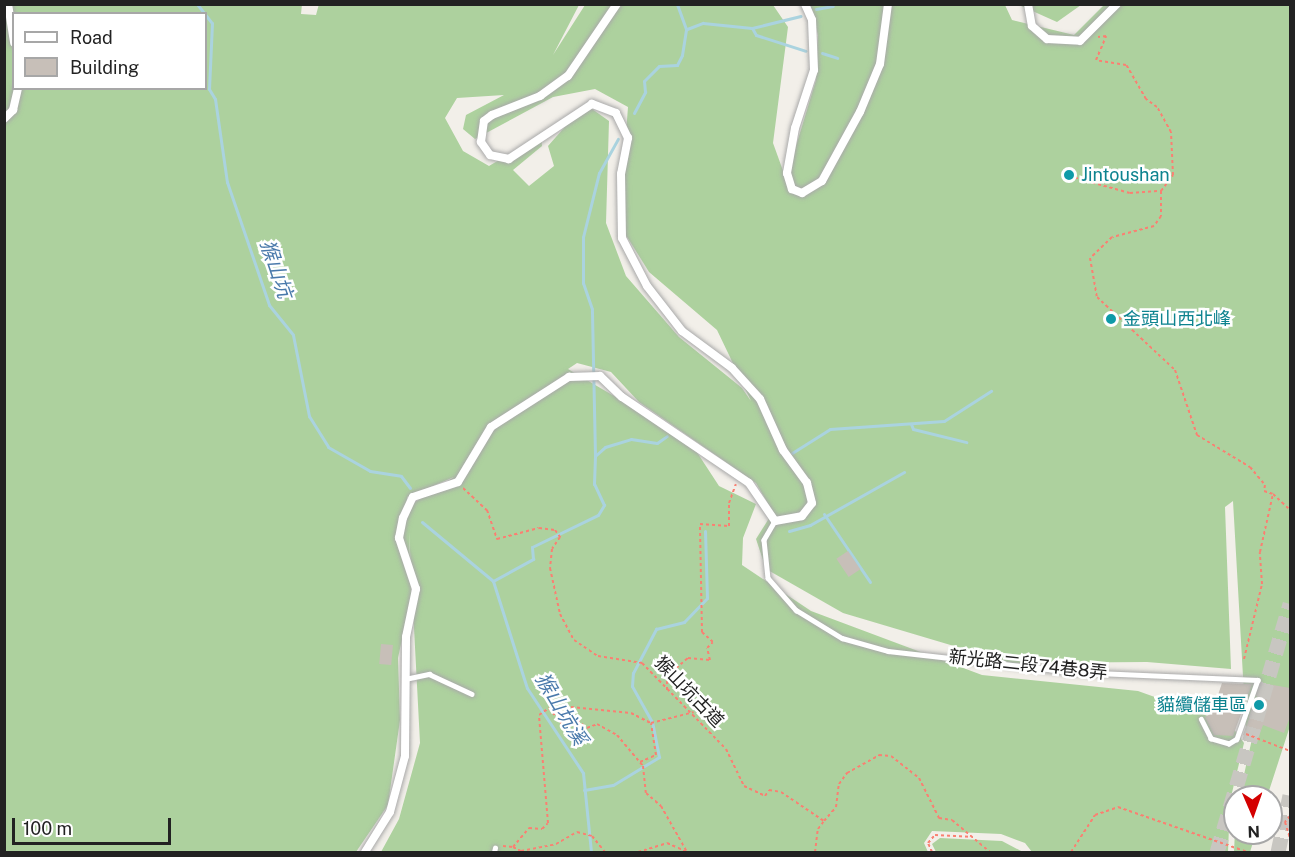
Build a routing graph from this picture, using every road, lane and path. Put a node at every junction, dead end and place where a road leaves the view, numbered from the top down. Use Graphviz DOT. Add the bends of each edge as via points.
graph roads {
  1 [pos="8,4"];
  2 [pos="617,4"];
  3 [pos="805,4"];
  4 [pos="888,4"];
  5 [pos="1028,4"];
  6 [pos="1117,4"];
  7 [pos="12,30"];
  8 [pos="1080,41"];
  9 [pos="18,90"];
  10 [pos="4,119"];
  11 [pos="1069,176"];
  12 [pos="1161,191"];
  13 [pos="739,475"];
  14 [pos="458,483"];
  15 [pos="1273,494"];
  16 [pos="1290,510"];
  17 [pos="775,521"];
  18 [pos="1244,659"];
  19 [pos="405,679"];
  20 [pos="668,693"];
  21 [pos="472,694"];
  22 [pos="694,712"];
  23 [pos="1201,719"];
  24 [pos="653,723"];
  25 [pos="584,726"];
  26 [pos="1241,732"];
  27 [pos="1290,751"];
  28 [pos="640,762"];
  29 [pos="1290,816"];
  30 [pos="824,821"];
  31 [pos="971,837"];
  32 [pos="1290,838"];
  33 [pos="513,847"];
  34 [pos="494,850"];
  35 [pos="364,852"];
  36 [pos="605,852"];
  37 [pos="638,852"];
  38 [pos="687,852"];
  39 [pos="714,852"];
  40 [pos="815,852"];
  41 [pos="894,852"];
  42 [pos="905,852"];
  43 [pos="932,852"];
  44 [pos="990,852"];
  45 [pos="1071,852"];
  46 [pos="1247,852"];
  1 -- 7 [label="street"];
  2 -- 17 [label="street" via="568,76 540,96 484,121 481,142 490,154 509,159 592,104 616,113 628,138 621,174 622,238 647,285 682,331 732,368 760,399 783,450 811,495 809,509 802,516"];
  3 -- 4 [label="street" via="812,20 814,70 795,128 787,173 792,189 802,193 822,181 860,112 880,64"];
  5 -- 8 [label="street" via="1032,26 1047,39"];
  6 -- 8 [label="street"];
  8 -- 12 [label="path" via="1091,43 1106,36 1096,60 1126,65 1171,132 1173,175"];
  9 -- 10 [label="street" via="13,110"];
  11 -- 12 [label="path" via="1130,194"];
  12 -- 15 [label="path" via="1161,216 1154,226 1112,237 1090,258 1097,297 1175,370 1197,435 1250,467 1265,485 1264,491"];
  13 -- 14 [label="street" via="622,397 600,376 584,375 569,377 522,403 491,427"];
  13 -- 17 [label="street"];
  13 -- 20 [label="path" via="729,503 729,526 700,524 702,632 713,642 707,648 710,660 688,658 667,676"];
  14 -- 19 [label="street" via="413,497 403,518 399,538 416,589 406,638"];
  14 -- 20 [label="path, 猴山坑古道" via="487,510 497,539 539,528 555,530 560,537 552,549 550,568 560,614 574,640 598,656 638,660"];
  15 -- 16 [label="path"];
  15 -- 18 [label="path" via="1260,552 1262,584"];
  17 -- 26 [label="lane, 新光路二段74巷8弄" via="764,540 768,578 796,610 842,638 888,651 1074,672 1253,677 1259,686"];
  19 -- 21 [label="lane" via="429,674"];
  19 -- 35 [label="street" via="405,756 400,785 390,812"];
  20 -- 22 [label="path, 猴山坑古道"];
  22 -- 24 [label="path"];
  22 -- 30 [label="path, 猴山坑古道" via="726,749 744,786 765,796 769,790 781,792"];
  23 -- 26 [label="lane" via="1211,739 1219,743 1229,744"];
  24 -- 25 [label="path" via="632,713 571,707 569,712"];
  24 -- 28 [label="path" via="656,755"];
  25 -- 28 [label="path" via="605,726"];
  25 -- 33 [label="path" via="570,734 549,708 540,712 548,823 542,829 529,828"];
  26 -- 27 [label="path"];
  28 -- 38 [label="path" via="646,794 661,806"];
  29 -- 32 [label="path" via="1285,822"];
  30 -- 31 [label="path" via="836,807 839,784 847,773 879,755 891,756 919,778 939,818 952,820"];
  30 -- 40 [label="path" via="818,829"];
  31 -- 43 [label="path" via="935,835 928,843"];
  31 -- 44 [label="path"];
  33 -- 34 [label="path"];
  33 -- 36 [label="path" via="522,851 556,844 571,833 582,832 592,836"];
  37 -- 38 [label="path" via="667,843"];
  38 -- 39 [label="path"];
  41 -- 42 [label="path"];
  45 -- 46 [label="path" via="1095,815 1118,807"];
}
